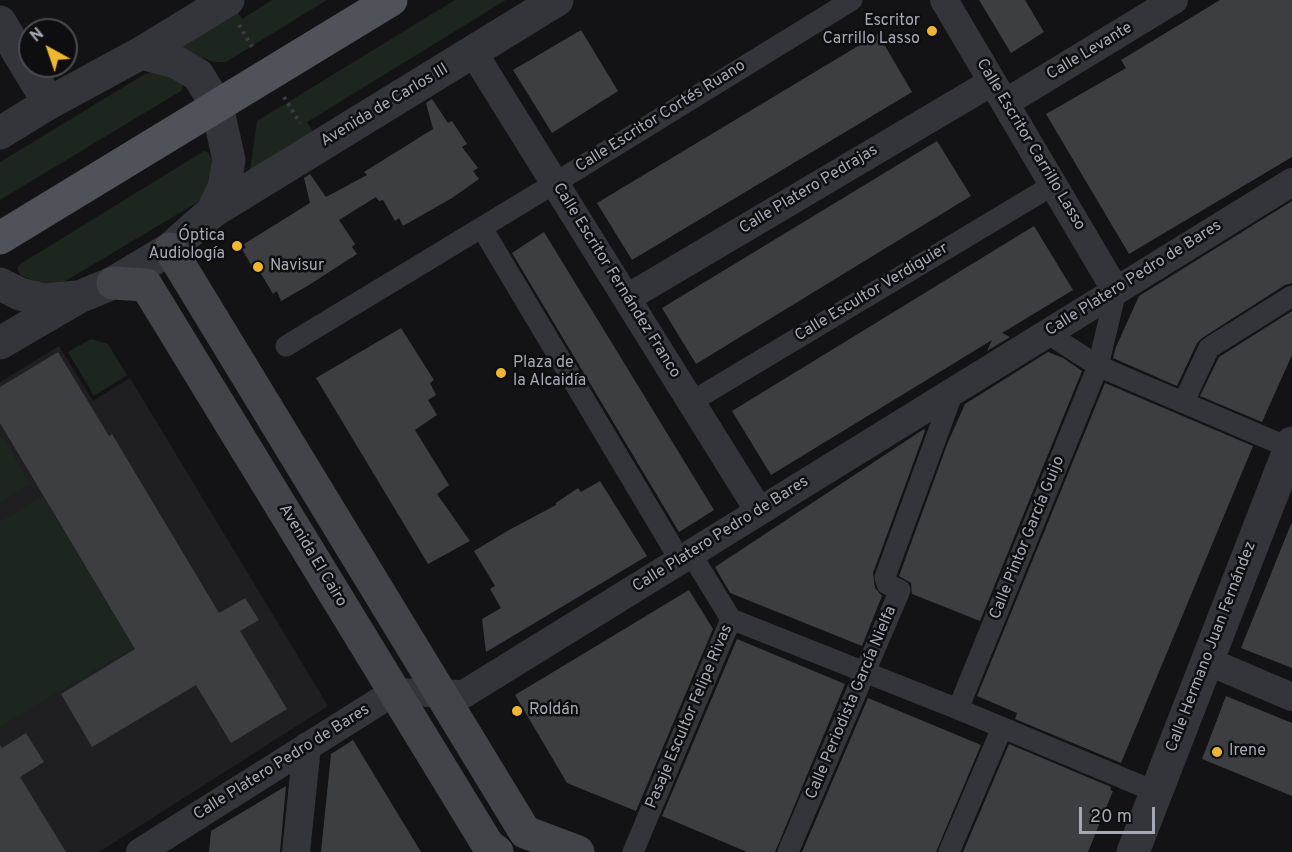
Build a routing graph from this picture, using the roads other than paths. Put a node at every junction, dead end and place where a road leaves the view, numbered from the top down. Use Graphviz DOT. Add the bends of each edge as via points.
graph roads {
  1 [pos="228,0"];
  2 [pos="391,0"];
  3 [pos="558,0"];
  4 [pos="852,0"];
  5 [pos="944,0"];
  6 [pos="1174,0"];
  7 [pos="0,22"];
  8 [pos="473,52"];
  9 [pos="141,53"];
  10 [pos="999,92"];
  11 [pos="49,103"];
  12 [pos="217,106"];
  13 [pos="0,133"];
  14 [pos="1292,182"];
  15 [pos="555,183"];
  16 [pos="1053,185"];
  17 [pos="212,212"];
  18 [pos="482,228"];
  19 [pos="0,238"];
  20 [pos="170,249"];
  21 [pos="113,283"];
  22 [pos="0,284"];
  23 [pos="1116,291"];
  24 [pos="1292,296"];
  25 [pos="79,297"];
  26 [pos="627,298"];
  27 [pos="1047,333"];
  28 [pos="0,343"];
  29 [pos="286,346"];
  30 [pos="1098,366"];
  31 [pos="953,392"];
  32 [pos="1184,401"];
  33 [pos="691,402"];
  34 [pos="1290,450"];
  35 [pos="759,512"];
  36 [pos="685,557"];
  37 [pos="731,619"];
  38 [pos="1207,661"];
  39 [pos="865,673"];
  40 [pos="394,692"];
  41 [pos="441,694"];
  42 [pos="1292,697"];
  43 [pos="958,709"];
  44 [pos="1002,728"];
  45 [pos="307,746"];
  46 [pos="1156,792"];
  47 [pos="526,842"];
  48 [pos="140,852"];
  49 [pos="296,852"];
  50 [pos="497,852"];
  51 [pos="578,852"];
  52 [pos="633,852"];
  53 [pos="788,852"];
  54 [pos="949,852"];
  55 [pos="1133,852"];
  1 -- 9 [label="street"];
  2 -- 12 [label="main road"];
  3 -- 8 [label="street, Avenida de Carlos III"];
  4 -- 15 [label="street, Calle Escritor Cortés Ruano"];
  5 -- 10 [label="street, Calle Escritor Carrillo Lasso"];
  6 -- 10 [label="street, Calle Levante"];
  7 -- 11 [label="street"];
  8 -- 15 [label="street, Calle Escritor Fernández Franco"];
  8 -- 17 [label="street, Avenida de Carlos III"];
  9 -- 11 [label="street"];
  9 -- 12 [label="street, Avenida de Carlos III" via="176,62 198,75"];
  10 -- 16 [label="street, Calle Escritor Carrillo Lasso"];
  10 -- 26 [label="street, Calle Platero Pedrajas"];
  11 -- 13 [label="street"];
  12 -- 17 [label="street, Avenida de Carlos III" via="229,160 224,188"];
  12 -- 19 [label="main road"];
  14 -- 23 [label="street, Calle Platero Pedro de Bares"];
  15 -- 18 [label="street, Calle Escritor Cortés Ruano"];
  15 -- 26 [label="street, Calle Escritor Fernández Franco"];
  16 -- 23 [label="street, Calle Escritor Carrillo Lasso"];
  16 -- 33 [label="street, Calle Escultor Verdiguier"];
  17 -- 20 [label="street, Avenida de Carlos III"];
  18 -- 29 [label="street, Calle Escritor Cortés Ruano"];
  18 -- 36 [label="street, Pasaje Escultor Felipe Rivas"];
  20 -- 21 [label="street, Avenida de Carlos III"];
  20 -- 41 [label="main road"];
  21 -- 25 [label="street, Avenida de Carlos III"];
  21 -- 40 [label="main road, Avenida El Cairo" via="146,285"];
  22 -- 25 [label="street, Avenida de Carlos III" via="44,300"];
  23 -- 27 [label="street, Calle Platero Pedro de Bares"];
  23 -- 30 [label="street, Calle Pintor García Guijo"];
  24 -- 32 [label="street" via="1209,348"];
  25 -- 28 [label="street, Avenida de Carlos III"];
  26 -- 33 [label="street, Calle Escritor Fernández Franco"];
  27 -- 30 [label="street"];
  27 -- 31 [label="street, Calle Platero Pedro de Bares"];
  30 -- 32 [label="street"];
  30 -- 43 [label="street, Calle Pintor García Guijo"];
  31 -- 35 [label="street, Calle Platero Pedro de Bares"];
  31 -- 39 [label="street, Calle Periodista García Nielfa" via="885,577 887,584 900,590"];
  32 -- 34 [label="street"];
  33 -- 35 [label="street, Calle Escritor Fernández Franco"];
  34 -- 38 [label="street, Calle Hermano Juan Fernández"];
  35 -- 36 [label="street, Calle Platero Pedro de Bares"];
  36 -- 37 [label="street, Pasaje Escultor Felipe Rivas"];
  36 -- 41 [label="street, Calle Platero Pedro de Bares" via="464,694"];
  37 -- 39 [label="street"];
  37 -- 52 [label="street, Pasaje Escultor Felipe Rivas"];
  38 -- 42 [label="street"];
  38 -- 46 [label="street, Calle Hermano Juan Fernández"];
  39 -- 43 [label="street"];
  39 -- 53 [label="street, Calle Periodista García Nielfa"];
  40 -- 41 [label="street, Calle Platero Pedro de Bares"];
  40 -- 45 [label="street, Calle Platero Pedro de Bares"];
  40 -- 50 [label="main road, Avenida El Cairo" via="488,845"];
  41 -- 47 [label="main road"];
  43 -- 44 [label="street"];
  44 -- 46 [label="street"];
  44 -- 54 [label="street"];
  45 -- 48 [label="street, Calle Platero Pedro de Bares"];
  45 -- 49 [label="street"];
  46 -- 55 [label="street, Calle Hermano Juan Fernández"];
  47 -- 51 [label="main road"];
}
